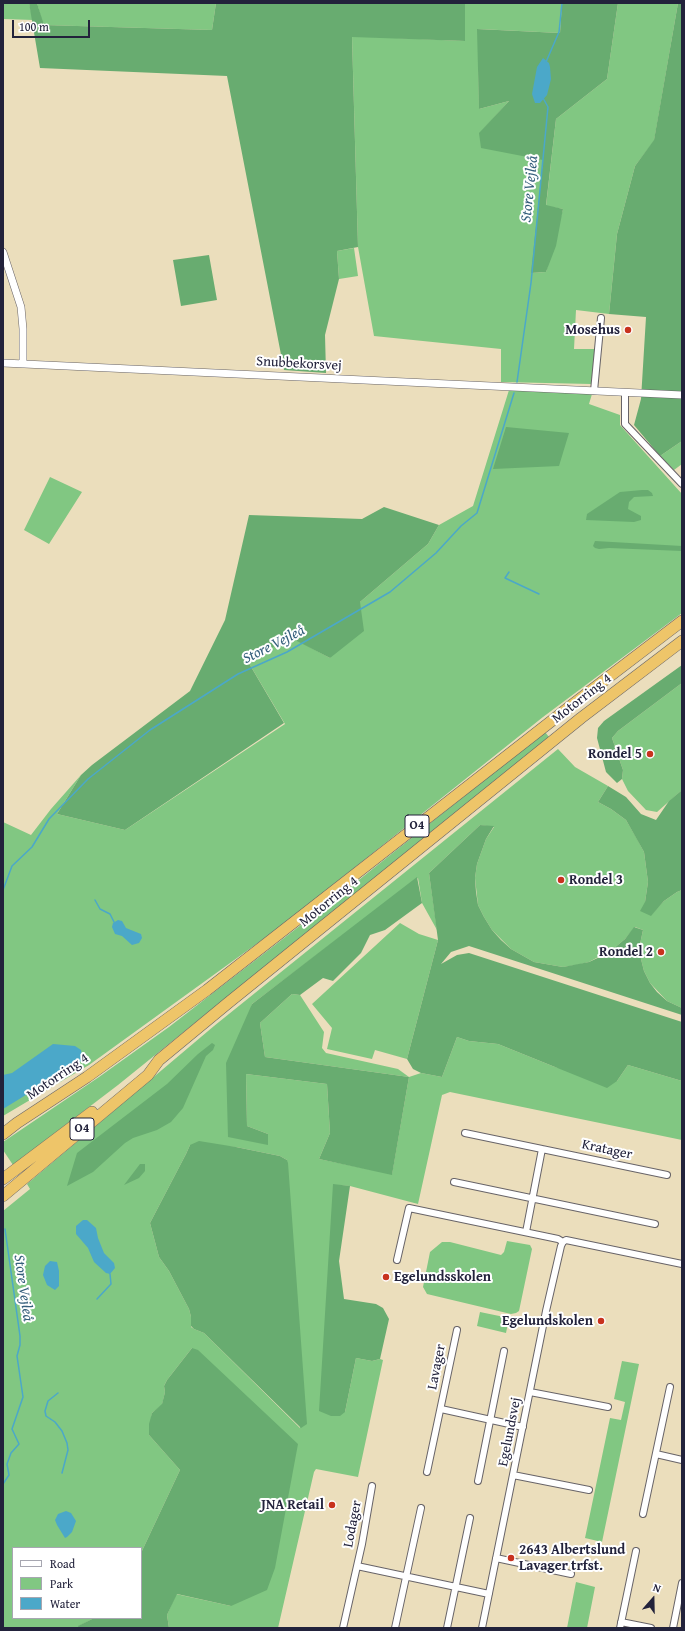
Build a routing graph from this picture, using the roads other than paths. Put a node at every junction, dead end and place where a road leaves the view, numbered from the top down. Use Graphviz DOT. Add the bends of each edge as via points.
graph roads {
  1 [pos="3,252"];
  2 [pos="601,318"];
  3 [pos="3,363"];
  4 [pos="23,364"];
  5 [pos="594,391"];
  6 [pos="625,393"];
  7 [pos="682,395"];
  8 [pos="682,484"];
  9 [pos="682,621"];
  10 [pos="682,641"];
  11 [pos="159,1060"];
  12 [pos="17,1123"];
  13 [pos="3,1129"];
  14 [pos="465,1133"];
  15 [pos="3,1134"];
  16 [pos="542,1149"];
  17 [pos="667,1175"];
  18 [pos="3,1179"];
  19 [pos="454,1182"];
  20 [pos="3,1196"];
  21 [pos="532,1198"];
  22 [pos="655,1224"];
  23 [pos="526,1232"];
  24 [pos="563,1242"];
  25 [pos="397,1260"];
  26 [pos="682,1264"];
  27 [pos="456,1330"];
  28 [pos="504,1351"];
  29 [pos="670,1387"];
  30 [pos="530,1392"];
  31 [pos="608,1407"];
  32 [pos="441,1409"];
  33 [pos="491,1420"];
  34 [pos="523,1427"];
  35 [pos="656,1454"];
  36 [pos="682,1460"];
  37 [pos="427,1472"];
  38 [pos="513,1475"];
  39 [pos="478,1481"];
  40 [pos="372,1486"];
  41 [pos="589,1490"];
  42 [pos="421,1508"];
  43 [pos="643,1514"];
  44 [pos="470,1518"];
  45 [pos="636,1551"];
  46 [pos="496,1558"];
  47 [pos="357,1566"];
  48 [pos="571,1574"];
  49 [pos="407,1576"];
  50 [pos="682,1584"];
  51 [pos="457,1587"];
  52 [pos="489,1594"];
  53 [pos="620,1625"];
  54 [pos="343,1628"];
  55 [pos="395,1628"];
  56 [pos="447,1628"];
  57 [pos="482,1628"];
  58 [pos="651,1628"];
  59 [pos="673,1628"];
  1 -- 4 [label="street" via="21,307"];
  2 -- 5 [label="street"];
  3 -- 4 [label="street, Snubbekorsvej"];
  4 -- 5 [label="street, Snubbekorsvej"];
  5 -- 6 [label="street, Snubbekorsvej"];
  6 -- 7 [label="street, Snubbekorsvej"];
  6 -- 8 [label="street" via="625,424"];
  9 -- 12 [label="highway, Motorring 4 / O4" via="207,990 87,1077"];
  10 -- 11 [label="highway, Motorring 4 / O4" via="569,727"];
  11 -- 18 [label="highway"];
  11 -- 20 [label="highway, Motorring 4 / O4" via="148,1075"];
  12 -- 13 [label="highway"];
  12 -- 15 [label="highway, Motorring 4 / O4"];
  14 -- 16 [label="street, Kratager"];
  16 -- 17 [label="street, Kratager"];
  16 -- 21 [label="street"];
  19 -- 21 [label="street"];
  21 -- 22 [label="street"];
  21 -- 23 [label="street"];
  23 -- 24 [label="street"];
  23 -- 25 [label="street" via="409,1208"];
  24 -- 26 [label="street" via="566,1240"];
  24 -- 30 [label="street, Egelundsvej"];
  27 -- 32 [label="street, Lavager"];
  28 -- 33 [label="street"];
  29 -- 35 [label="street"];
  30 -- 31 [label="street"];
  30 -- 34 [label="street, Egelundsvej"];
  32 -- 33 [label="street, Lavager"];
  32 -- 37 [label="street, Lavager"];
  33 -- 34 [label="street, Lavager"];
  33 -- 39 [label="street"];
  34 -- 38 [label="street, Egelundsvej"];
  35 -- 36 [label="street"];
  35 -- 43 [label="street"];
  38 -- 41 [label="street"];
  38 -- 46 [label="street, Egelundsvej"];
  40 -- 47 [label="street, Lodager"];
  42 -- 49 [label="street"];
  44 -- 51 [label="street"];
  45 -- 53 [label="street"];
  46 -- 48 [label="street"];
  46 -- 52 [label="street, Egelundsvej"];
  47 -- 49 [label="street, Lodager"];
  47 -- 54 [label="street, Lodager"];
  49 -- 51 [label="street, Lodager"];
  49 -- 55 [label="street"];
  50 -- 59 [label="street"];
  51 -- 52 [label="street, Lodager"];
  51 -- 56 [label="street"];
  52 -- 57 [label="street, Egelundsvej"];
  53 -- 58 [label="street"];
}
